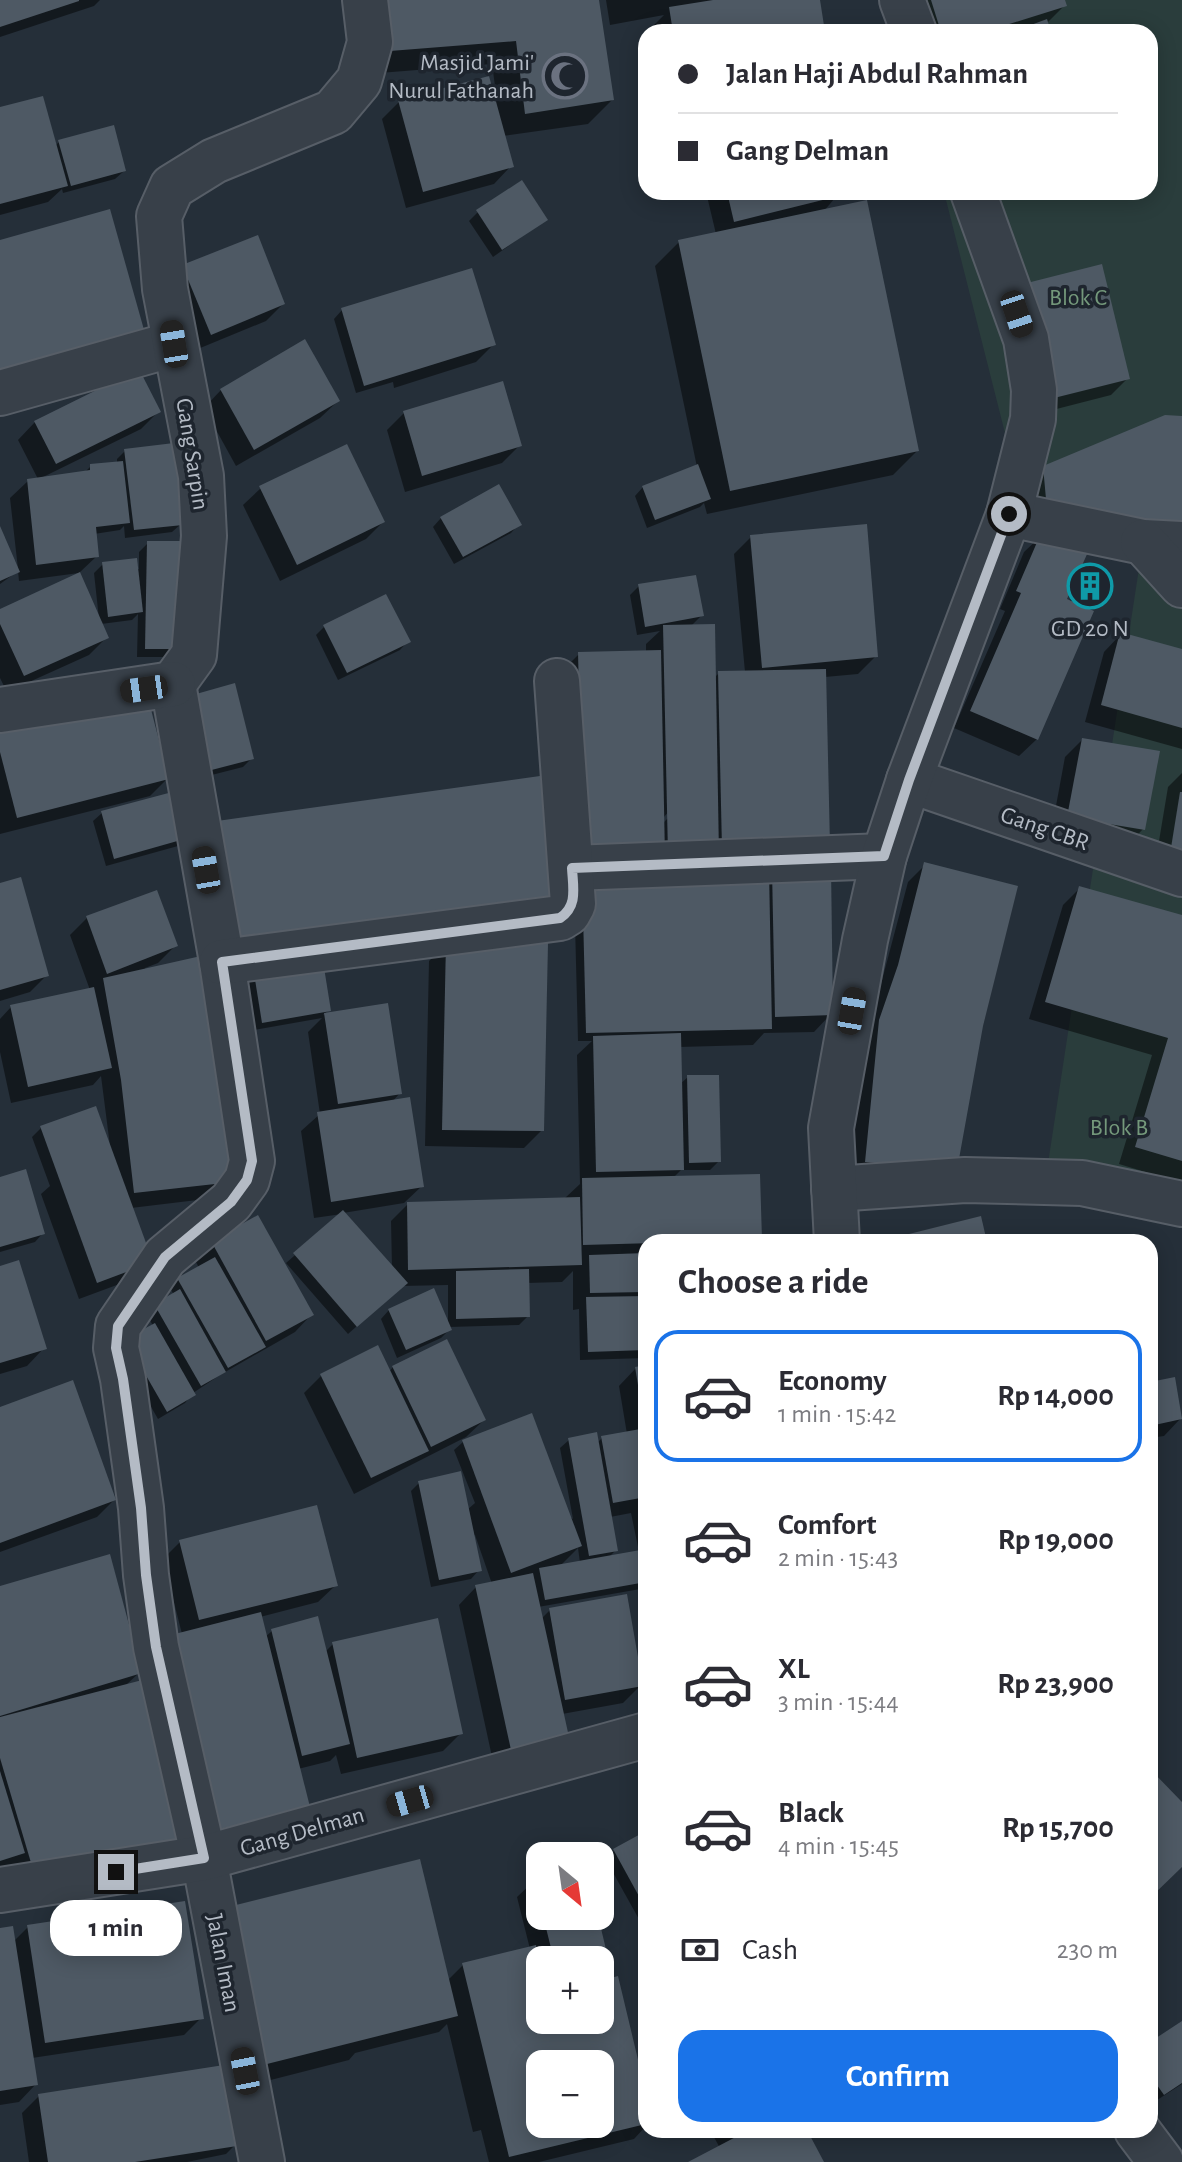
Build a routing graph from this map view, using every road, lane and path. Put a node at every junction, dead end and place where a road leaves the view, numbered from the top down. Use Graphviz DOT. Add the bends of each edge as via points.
graph roads {
  1 [pos="365,0"];
  2 [pos="902,0"];
  3 [pos="911,24"];
  4 [pos="976,200"];
  5 [pos="174,344"];
  6 [pos="0,393"];
  7 [pos="1009,514"];
  8 [pos="1162,543"];
  9 [pos="1182,585"];
  10 [pos="557,681"];
  11 [pos="173,684"];
  12 [pos="0,710"];
  13 [pos="909,780"];
  14 [pos="884,856"];
  15 [pos="572,868"];
  16 [pos="1182,874"];
  17 [pos="222,962"];
  18 [pos="834,1189"];
  19 [pos="1182,1204"];
  20 [pos="837,1234"];
  21 [pos="638,1737"];
  22 [pos="204,1858"];
  23 [pos="0,1890"];
  24 [pos="1143,2138"];
  25 [pos="262,2162"];
  26 [pos="1161,2162"];
  1 -- 5 [label="street, Gang Sarpin" via="370,42 359,81 333,112 214,161 172,187 159,216"];
  2 -- 3 [label="street"];
  4 -- 7 [label="street" via="1026,339 1034,390 1033,419"];
  5 -- 6 [label="street"];
  5 -- 11 [label="street, Gang Sarpin" via="201,476 204,536 194,655"];
  7 -- 8 [label="street"];
  7 -- 13 [label="street"];
  8 -- 9 [label="street"];
  10 -- 15 [label="street"];
  11 -- 12 [label="street"];
  11 -- 17 [label="street, Jalan Iman"];
  13 -- 14 [label="street"];
  13 -- 16 [label="street, Gang CBR"];
  14 -- 15 [label="street"];
  14 -- 18 [label="street" via="831,1128"];
  15 -- 17 [label="street" via="573,904 560,918"];
  17 -- 22 [label="street, Jalan Iman" via="252,1161 247,1180 231,1202 165,1257 118,1326 116,1348 156,1647"];
  18 -- 19 [label="street" via="965,1180 1082,1183"];
  18 -- 20 [label="street"];
  21 -- 22 [label="street, Gang Delman"];
  22 -- 23 [label="street, Gang Delman"];
  22 -- 25 [label="street, Jalan Iman"];
  24 -- 26 [label="street"];
}
